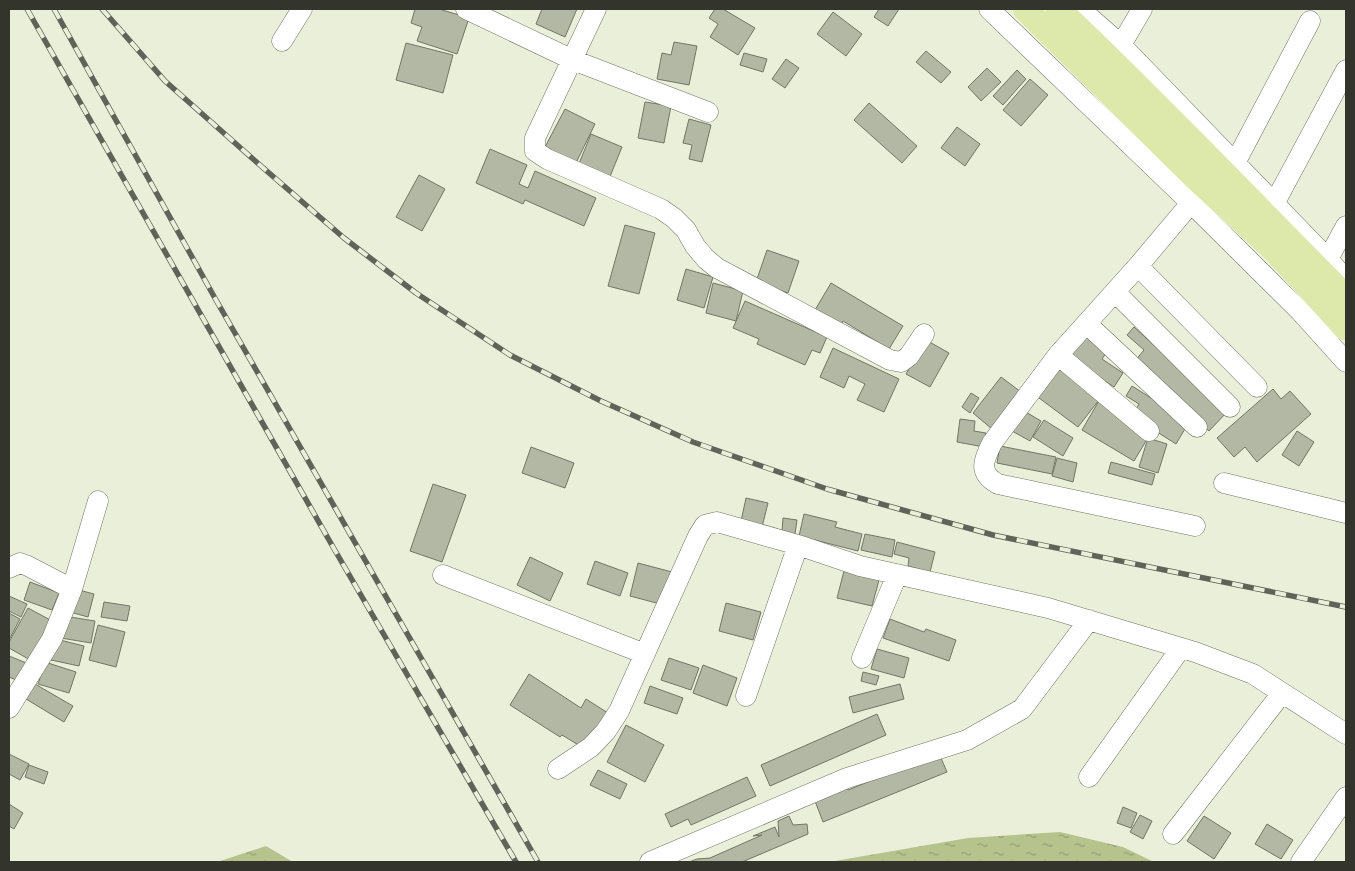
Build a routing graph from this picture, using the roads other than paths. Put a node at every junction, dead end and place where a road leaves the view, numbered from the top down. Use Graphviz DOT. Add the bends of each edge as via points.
graph roads {
  1 [pos="302,9"];
  2 [pos="466,9"];
  3 [pos="596,9"];
  4 [pos="989,9"];
  5 [pos="1025,9"];
  6 [pos="1058,9"];
  7 [pos="1080,9"];
  8 [pos="1142,9"];
  9 [pos="1310,21"];
  10 [pos="282,41"];
  11 [pos="1121,45"];
  12 [pos="572,60"];
  13 [pos="1346,70"];
  14 [pos="708,112"];
  15 [pos="1235,163"];
  16 [pos="1191,203"];
  17 [pos="1274,204"];
  18 [pos="1346,226"];
  19 [pos="1328,259"];
  20 [pos="1138,266"];
  21 [pos="1346,280"];
  22 [pos="1114,292"];
  23 [pos="1346,297"];
  24 [pos="1087,324"];
  25 [pos="1346,328"];
  26 [pos="924,334"];
  27 [pos="1058,355"];
  28 [pos="1346,362"];
  29 [pos="1257,387"];
  30 [pos="1230,407"];
  31 [pos="1197,428"];
  32 [pos="1149,431"];
  33 [pos="1224,483"];
  34 [pos="98,501"];
  35 [pos="1346,512"];
  36 [pos="1195,526"];
  37 [pos="798,545"];
  38 [pos="9,568"];
  39 [pos="443,575"];
  40 [pos="897,575"];
  41 [pos="72,589"];
  42 [pos="1089,620"];
  43 [pos="1182,648"];
  44 [pos="645,654"];
  45 [pos="862,658"];
  46 [pos="1282,692"];
  47 [pos="746,696"];
  48 [pos="9,708"];
  49 [pos="1346,734"];
  50 [pos="558,769"];
  51 [pos="1089,777"];
  52 [pos="1346,797"];
  53 [pos="1173,834"];
  54 [pos="650,862"];
  55 [pos="1301,862"];
  1 -- 10 [label="street"];
  2 -- 12 [label="street"];
  3 -- 12 [label="street"];
  4 -- 16 [label="street"];
  5 -- 25 [label="main road" via="1197,179 1274,250"];
  6 -- 23 [label="main road" via="1178,124"];
  7 -- 11 [label="street"];
  8 -- 11 [label="street"];
  9 -- 15 [label="street"];
  11 -- 15 [label="street"];
  12 -- 14 [label="street"];
  12 -- 26 [label="street" via="535,138 535,151 546,159 661,209 686,230 695,246 717,268 890,360 901,362 909,356"];
  13 -- 17 [label="street"];
  15 -- 17 [label="street"];
  16 -- 20 [label="street"];
  16 -- 28 [label="street" via="1300,311"];
  17 -- 19 [label="street"];
  18 -- 19 [label="street"];
  19 -- 21 [label="street"];
  20 -- 22 [label="street"];
  20 -- 29 [label="street"];
  22 -- 24 [label="street"];
  22 -- 30 [label="street"];
  24 -- 27 [label="street"];
  24 -- 31 [label="street"];
  27 -- 32 [label="street"];
  27 -- 36 [label="street" via="992,443 983,469 988,479 998,484"];
  33 -- 35 [label="street"];
  34 -- 41 [label="street"];
  37 -- 40 [label="street"];
  37 -- 44 [label="street" via="717,522 705,525"];
  37 -- 47 [label="street"];
  38 -- 41 [label="street" via="20,563"];
  39 -- 44 [label="street"];
  40 -- 42 [label="street"];
  40 -- 45 [label="street"];
  41 -- 48 [label="street" via="52,639"];
  42 -- 43 [label="street"];
  42 -- 54 [label="street" via="1022,709 967,740 847,778"];
  43 -- 46 [label="street" via="1253,674"];
  43 -- 51 [label="street"];
  44 -- 50 [label="street" via="619,711 606,731 591,747"];
  46 -- 49 [label="street"];
  46 -- 53 [label="street"];
  52 -- 55 [label="street"];
}
